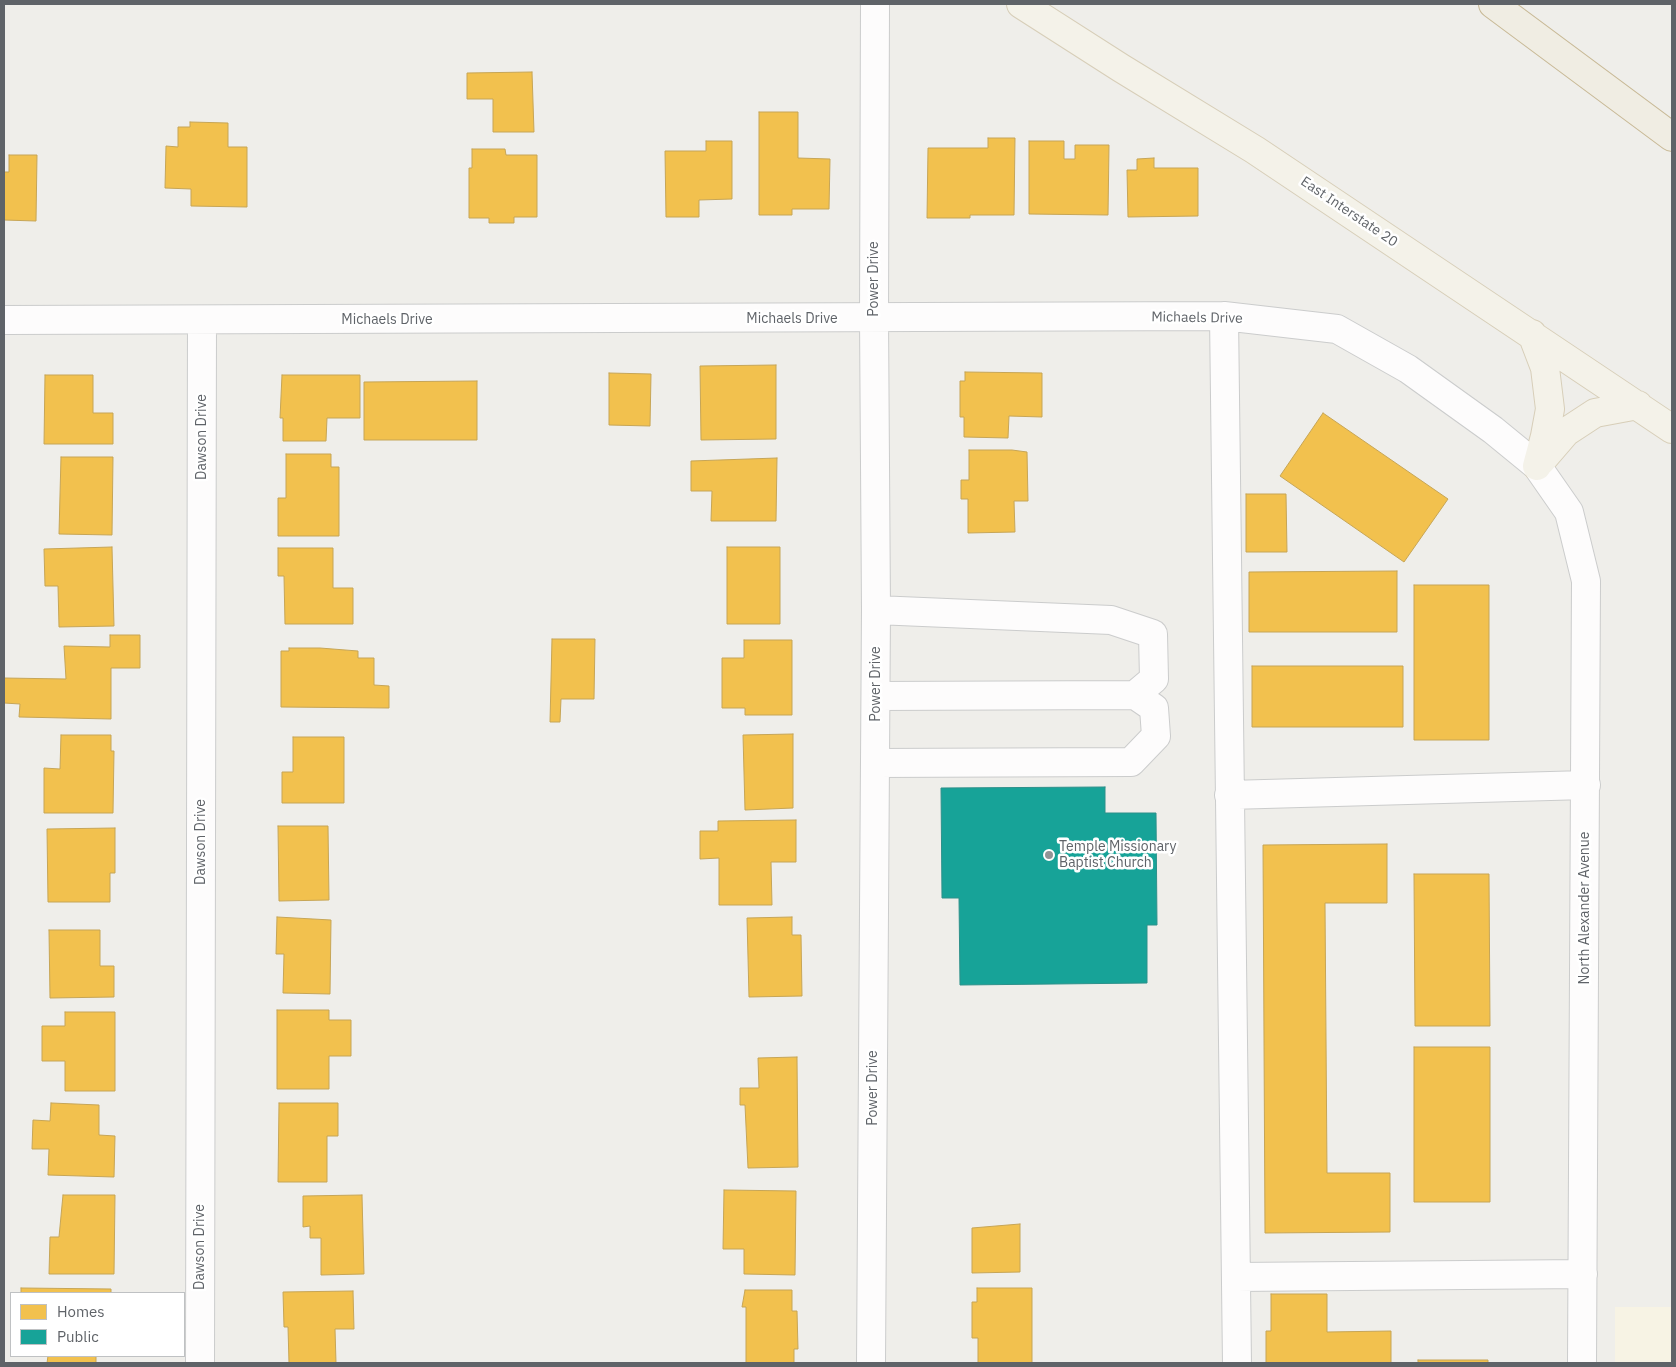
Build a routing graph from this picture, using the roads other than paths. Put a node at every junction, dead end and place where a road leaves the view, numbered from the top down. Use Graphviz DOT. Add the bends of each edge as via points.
graph roads {
  1 [pos="875,4"];
  2 [pos="1021,4"];
  3 [pos="1493,4"];
  4 [pos="1672,137"];
  5 [pos="1224,316"];
  6 [pos="874,318"];
  7 [pos="4,320"];
  8 [pos="202,320"];
  9 [pos="1532,334"];
  10 [pos="1638,405"];
  11 [pos="1672,429"];
  12 [pos="1537,466"];
  13 [pos="876,610"];
  14 [pos="1135,695"];
  15 [pos="876,696"];
  16 [pos="876,764"];
  17 [pos="1586,785"];
  18 [pos="1229,796"];
  19 [pos="1583,1274"];
  20 [pos="1236,1277"];
  21 [pos="200,1363"];
  22 [pos="871,1363"];
  23 [pos="1237,1363"];
  24 [pos="1582,1363"];
  1 -- 6 [label="street, Power Drive"];
  2 -- 9 [label="main road, East Interstate 20" via="1255,150"];
  3 -- 4 [label="highway"];
  5 -- 6 [label="street, Michaels Drive"];
  5 -- 12 [label="street, Michaels Drive" via="1337,329 1408,369"];
  5 -- 18 [label="street"];
  6 -- 8 [label="street, Michaels Drive"];
  6 -- 13 [label="street, Power Drive"];
  7 -- 8 [label="street, Michaels Drive"];
  8 -- 21 [label="street, Dawson Drive"];
  9 -- 10 [label="main road, East Interstate 20"];
  9 -- 12 [label="main road" via="1545,368 1550,409"];
  10 -- 11 [label="main road, East Interstate 20"];
  10 -- 12 [label="main road" via="1595,413 1566,432"];
  12 -- 17 [label="street, North Alexander Avenue" via="1569,512 1586,581"];
  13 -- 14 [label="street" via="1111,620 1153,634 1154,679"];
  13 -- 15 [label="street, Power Drive"];
  14 -- 15 [label="street"];
  14 -- 16 [label="street" via="1154,708 1156,736 1131,762"];
  15 -- 16 [label="street, Power Drive"];
  16 -- 22 [label="street, Power Drive"];
  17 -- 18 [label="street"];
  17 -- 19 [label="street, North Alexander Avenue"];
  18 -- 20 [label="street"];
  19 -- 20 [label="street"];
  19 -- 24 [label="street, North Alexander Avenue"];
  20 -- 23 [label="street"];
}
